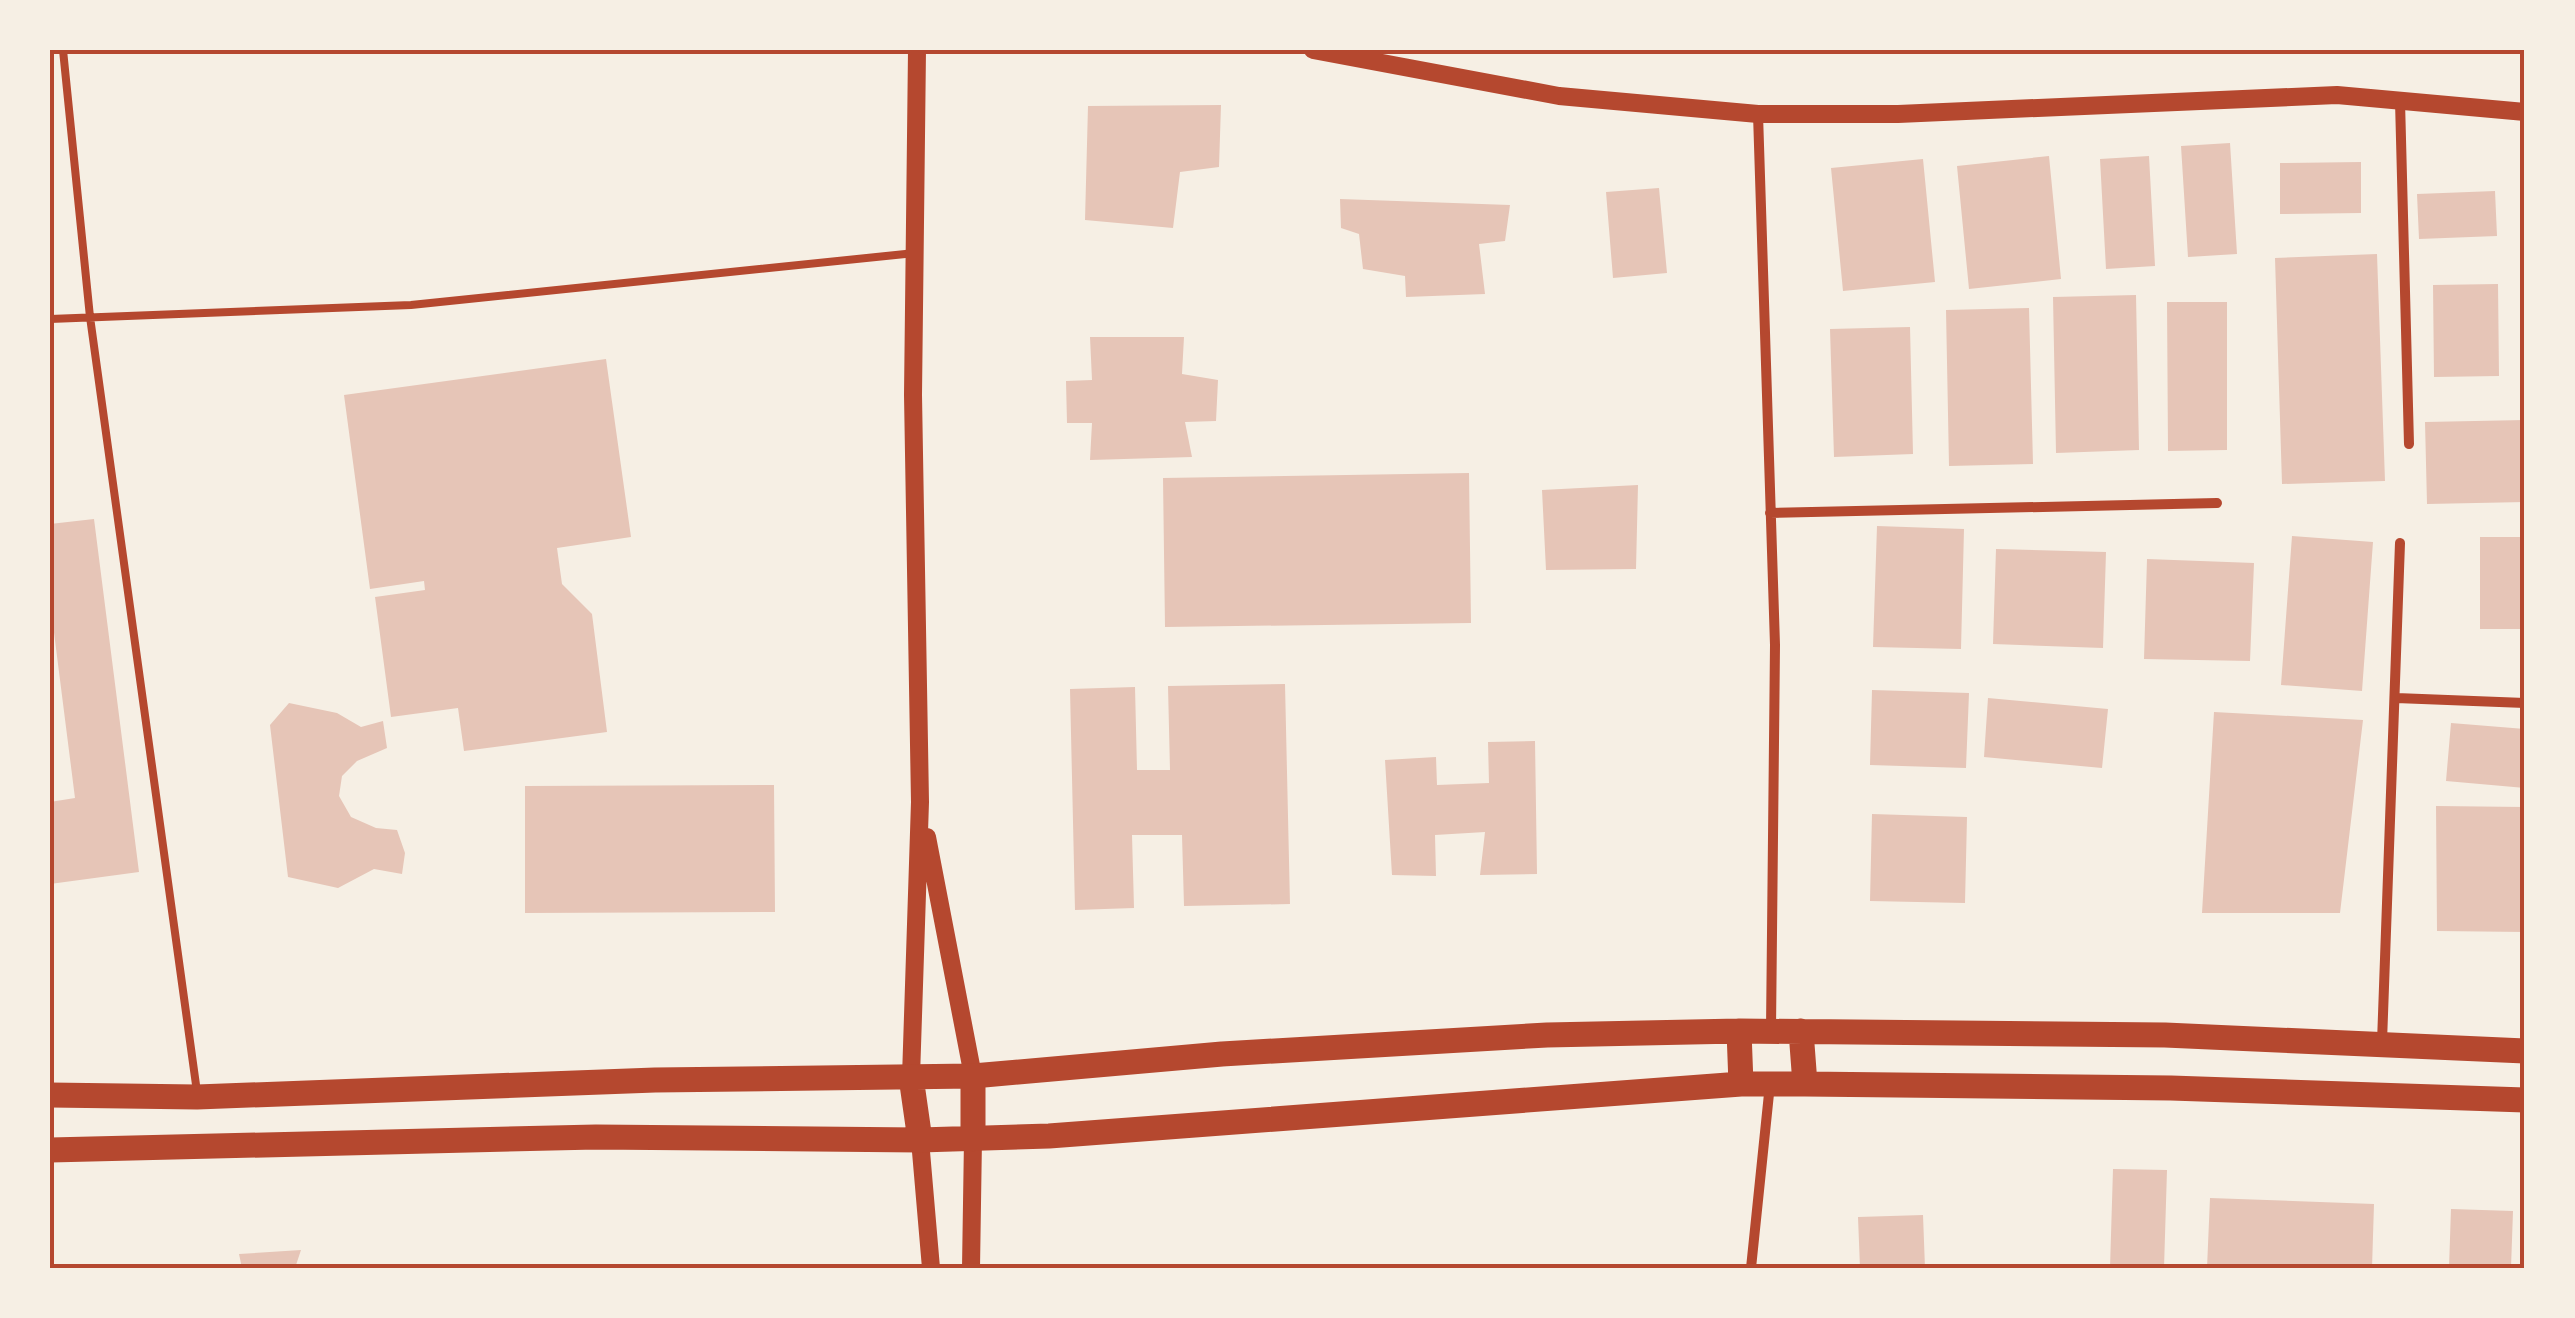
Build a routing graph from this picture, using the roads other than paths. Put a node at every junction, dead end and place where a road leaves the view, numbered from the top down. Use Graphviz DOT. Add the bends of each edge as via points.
graph roads {
  1 [pos="63,50"];
  2 [pos="918,50"];
  3 [pos="1313,50"];
  4 [pos="2400,101"];
  5 [pos="2525,112"];
  6 [pos="1758,114"];
  7 [pos="915,253"];
  8 [pos="90,317"];
  9 [pos="50,319"];
  10 [pos="2409,444"];
  11 [pos="2217,503"];
  12 [pos="1770,513"];
  13 [pos="2400,543"];
  14 [pos="2396,698"];
  15 [pos="2525,703"];
  16 [pos="920,802"];
  17 [pos="1770,1030"];
  18 [pos="1802,1030"];
  19 [pos="1739,1032"];
  20 [pos="2382,1043"];
  21 [pos="2525,1051"];
  22 [pos="972,1076"];
  23 [pos="911,1077"];
  24 [pos="1741,1084"];
  25 [pos="1770,1084"];
  26 [pos="1805,1084"];
  27 [pos="50,1095"];
  28 [pos="198,1097"];
  29 [pos="2525,1100"];
  30 [pos="973,1138"];
  31 [pos="920,1140"];
  32 [pos="50,1150"];
  33 [pos="931,1268"];
  34 [pos="970,1268"];
  35 [pos="1751,1268"];
  1 -- 8 [label="lane"];
  2 -- 7 [label="street"];
  3 -- 6 [label="street" via="1559,96"];
  4 -- 5 [label="street"];
  4 -- 6 [label="street" via="2338,95"];
  4 -- 10 [label="street"];
  6 -- 12 [label="street"];
  7 -- 8 [label="lane" via="411,305"];
  7 -- 16 [label="street"];
  8 -- 9 [label="lane"];
  8 -- 28 [label="lane"];
  11 -- 12 [label="street"];
  12 -- 17 [label="street"];
  13 -- 14 [label="street"];
  14 -- 15 [label="street"];
  14 -- 20 [label="street"];
  16 -- 22 [label="street"];
  16 -- 23 [label="street"];
  17 -- 18 [label="main road"];
  17 -- 19 [label="main road"];
  18 -- 20 [label="main road"];
  18 -- 26 [label="main road"];
  19 -- 22 [label="main road" via="1547,1035"];
  19 -- 24 [label="main road"];
  20 -- 21 [label="main road"];
  22 -- 23 [label="main road"];
  22 -- 30 [label="main road"];
  23 -- 28 [label="main road"];
  23 -- 31 [label="main road"];
  24 -- 25 [label="main road"];
  24 -- 30 [label="main road"];
  25 -- 26 [label="main road"];
  25 -- 35 [label="street"];
  26 -- 29 [label="main road"];
  27 -- 28 [label="main road"];
  30 -- 31 [label="main road"];
  30 -- 34 [label="street"];
  31 -- 32 [label="main road" via="596,1138"];
  31 -- 33 [label="street"];
}
